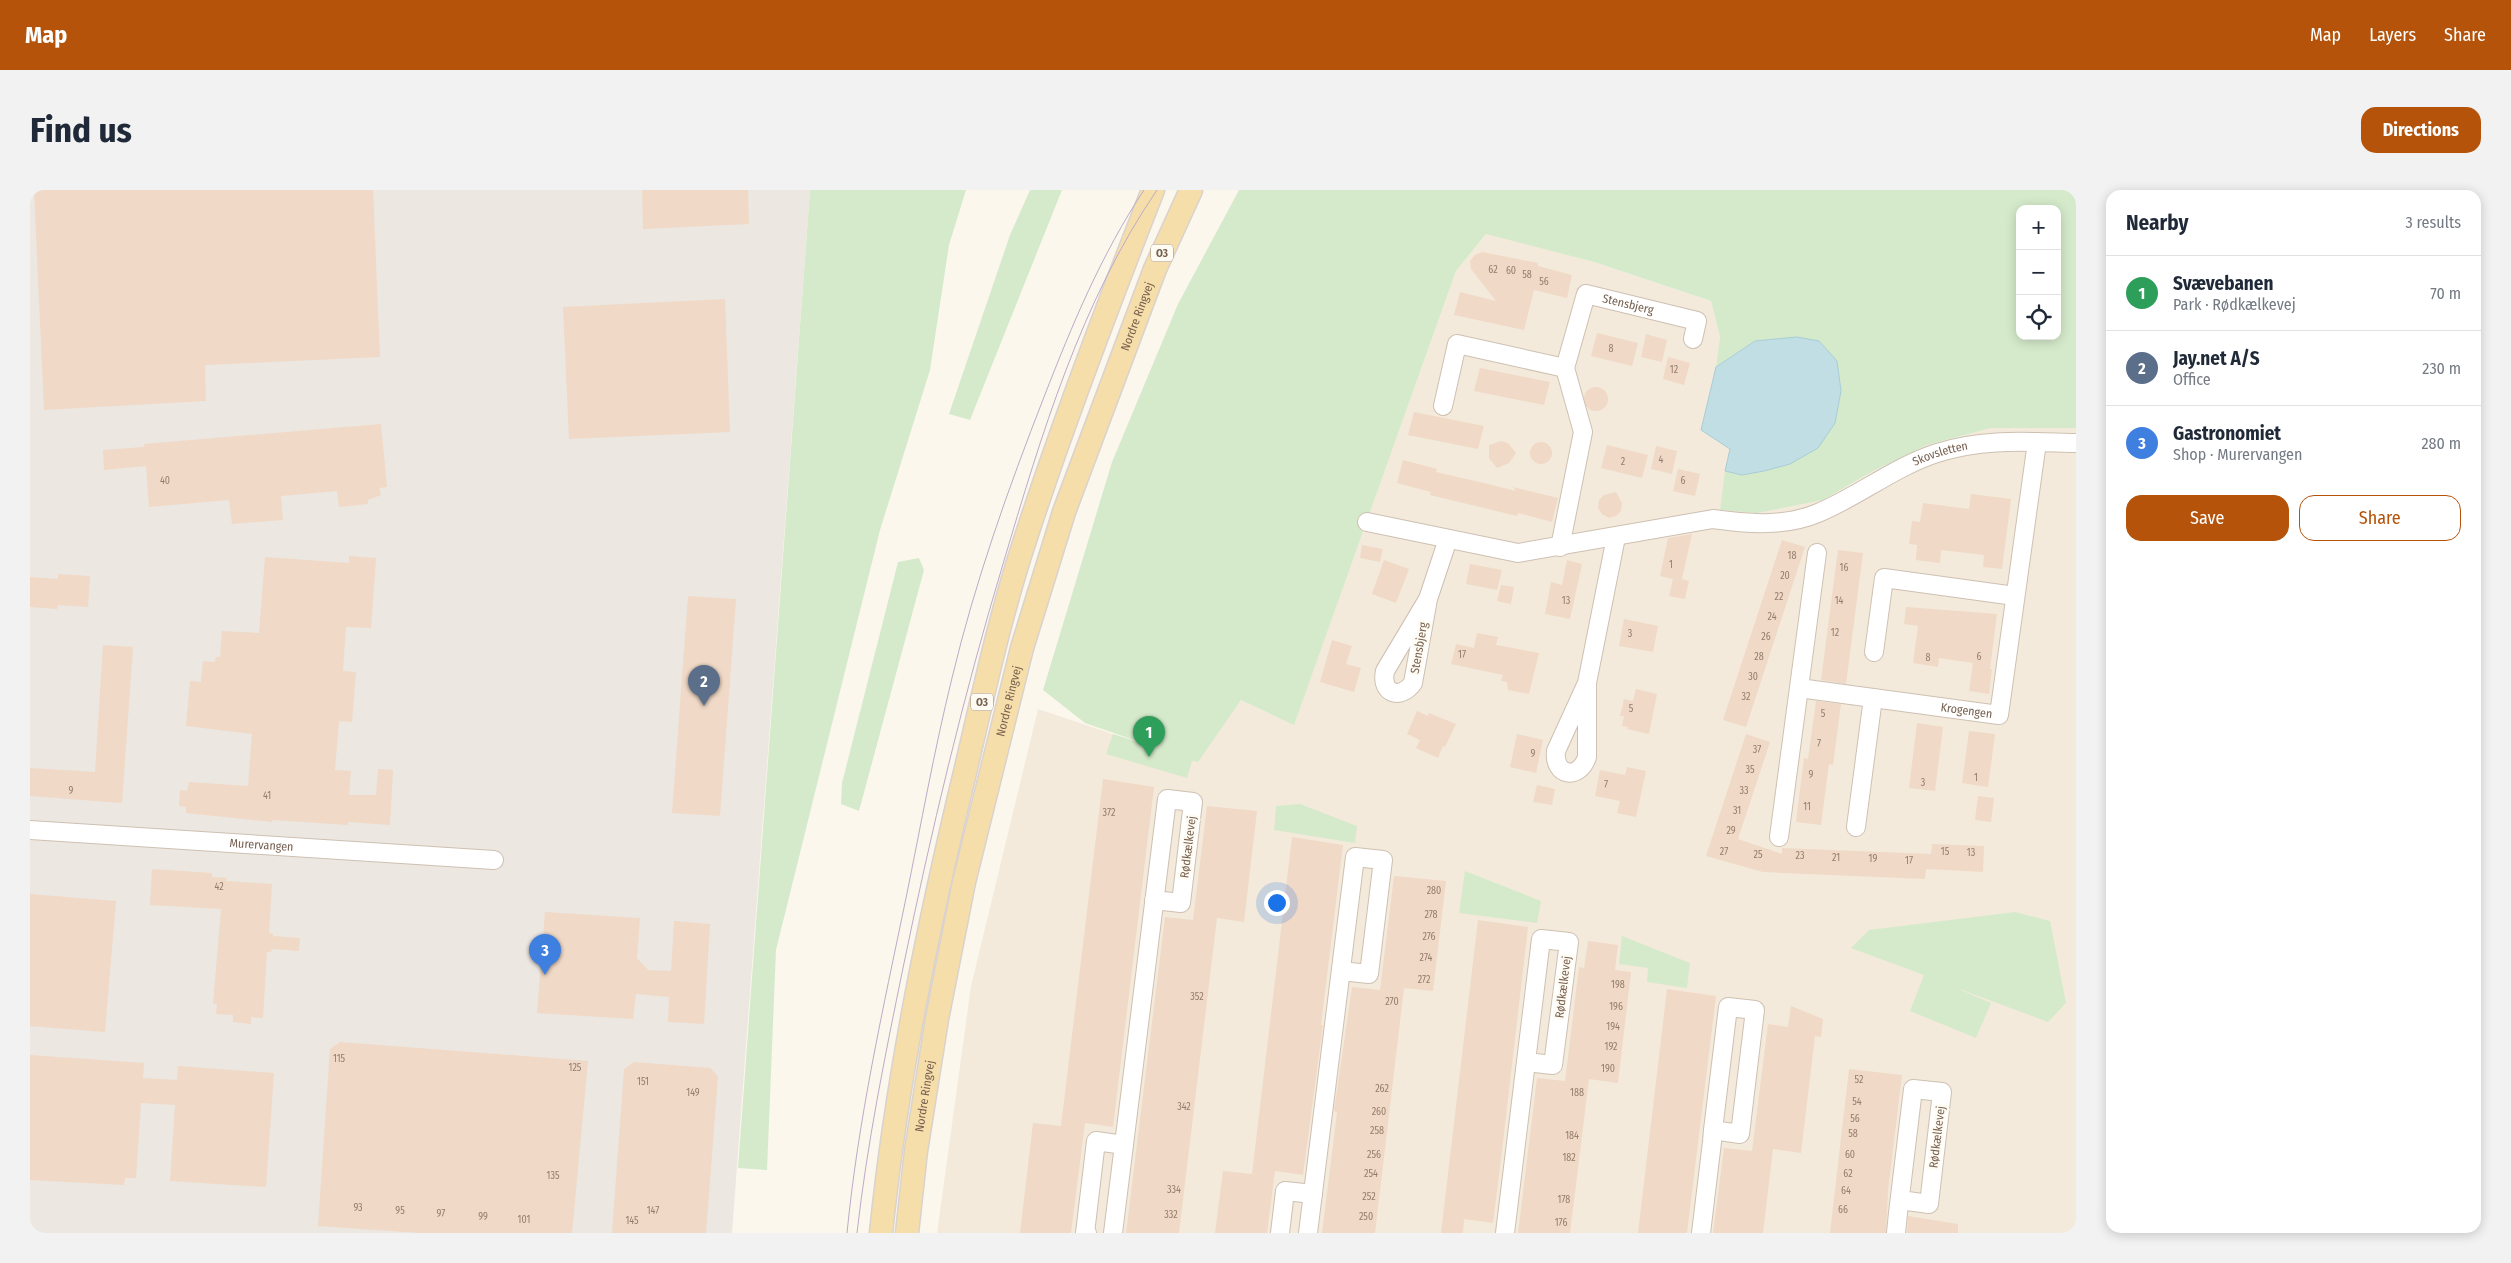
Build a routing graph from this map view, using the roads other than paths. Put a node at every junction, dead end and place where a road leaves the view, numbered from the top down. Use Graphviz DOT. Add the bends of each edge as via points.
graph roads {
  1 [pos="1153,190"];
  2 [pos="1191,190"];
  3 [pos="1693,339"];
  4 [pos="1565,368"];
  5 [pos="1443,406"];
  6 [pos="2037,442"];
  7 [pos="2076,443"];
  8 [pos="1367,522"];
  9 [pos="1616,537"];
  10 [pos="1448,539"];
  11 [pos="1560,547"];
  12 [pos="1817,553"];
  13 [pos="2015,596"];
  14 [pos="1428,598"];
  15 [pos="1874,652"];
  16 [pos="1587,683"];
  17 [pos="1799,688"];
  18 [pos="1873,698"];
  19 [pos="1856,827"];
  20 [pos="30,830"];
  21 [pos="1779,837"];
  22 [pos="494,860"];
  23 [pos="1154,900"];
  24 [pos="1341,970"];
  25 [pos="1526,1062"];
  26 [pos="1713,1130"];
  27 [pos="1124,1145"];
  28 [pos="1313,1194"];
  29 [pos="1900,1200"];
  30 [pos="881,1233"];
  31 [pos="907,1233"];
  32 [pos="1087,1233"];
  33 [pos="1113,1233"];
  34 [pos="1280,1233"];
  35 [pos="1308,1233"];
  36 [pos="1505,1233"];
  37 [pos="1701,1233"];
  38 [pos="1896,1233"];
  1 -- 30 [label="main road, Nordre Ringvej / O3" via="1088,358 1025,539 995,648 942,870 905,1053"];
  2 -- 31 [label="main road, Nordre Ringvej / O3" via="1155,270 1064,512 1022,648 964,882 938,1010"];
  3 -- 4 [label="street, Stensbjerg" via="1697,320 1586,294"];
  4 -- 5 [label="street" via="1457,344"];
  4 -- 11 [label="street" via="1583,432"];
  6 -- 7 [label="street, Skovsletten"];
  6 -- 9 [label="street, Skovsletten" via="1997,441 1938,453 1907,464 1817,514 1790,521 1744,524 1714,519"];
  6 -- 13 [label="street, Krogengen"];
  8 -- 10 [label="street"];
  9 -- 11 [label="street"];
  9 -- 16 [label="street"];
  10 -- 11 [label="street" via="1518,553"];
  10 -- 14 [label="street"];
  12 -- 17 [label="street"];
  13 -- 15 [label="street" via="1884,578"];
  13 -- 18 [label="street, Krogengen" via="1999,715"];
  17 -- 18 [label="street, Krogengen"];
  17 -- 21 [label="street"];
  18 -- 19 [label="street"];
  20 -- 22 [label="street, Murervangen"];
  23 -- 23 [label="street, Rødkælkevej" via="1181,903 1193,802 1167,799"];
  23 -- 27 [label="street, Rødkælkevej"];
  24 -- 24 [label="street" via="1369,974 1383,860 1355,857"];
  24 -- 28 [label="street"];
  25 -- 25 [label="street, Rødkælkevej" via="1554,1065 1569,942 1541,938"];
  25 -- 36 [label="street, Rødkælkevej"];
  26 -- 26 [label="street" via="1740,1134 1755,1010 1728,1007"];
  26 -- 37 [label="street"];
  27 -- 32 [label="street" via="1096,1141"];
  27 -- 33 [label="street, Rødkælkevej"];
  28 -- 34 [label="street" via="1285,1191"];
  28 -- 35 [label="street"];
  29 -- 29 [label="street, Rødkælkevej" via="1929,1204 1942,1092 1913,1088"];
  29 -- 38 [label="street, Rødkælkevej"];
}
